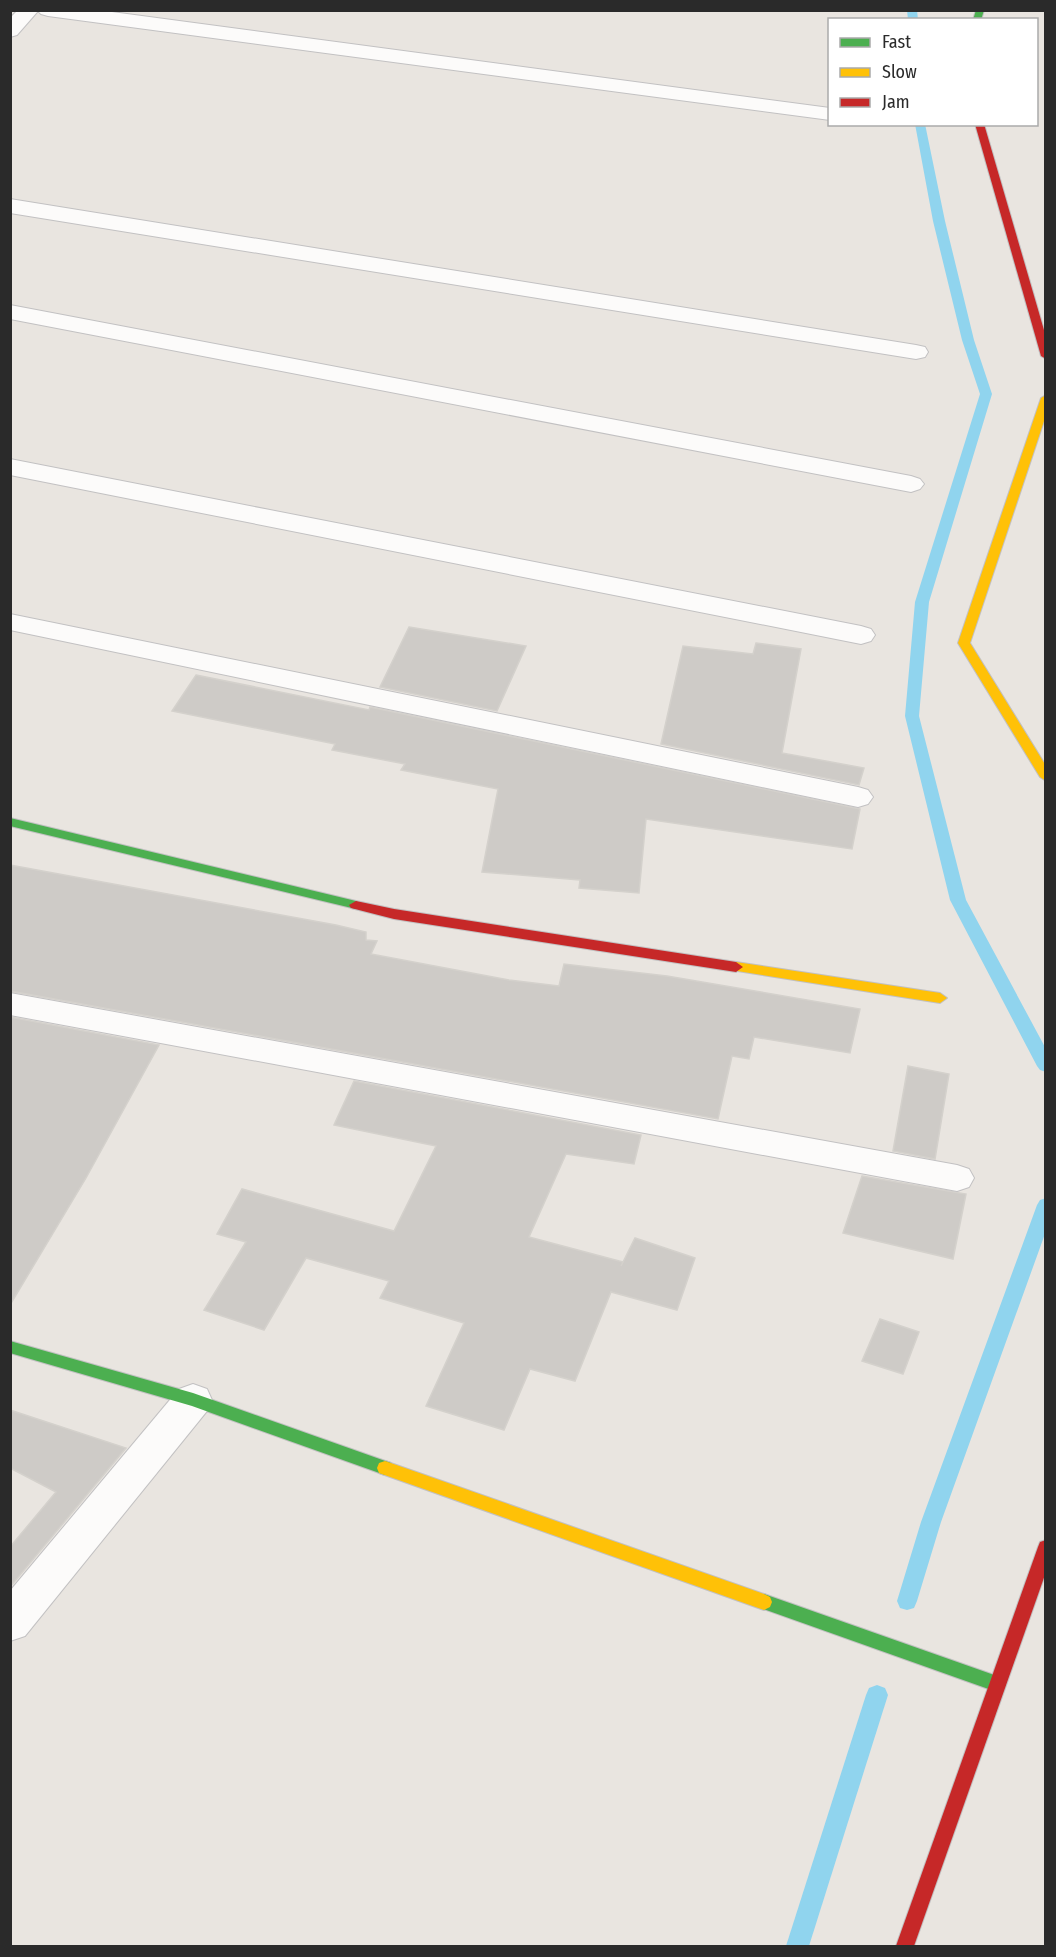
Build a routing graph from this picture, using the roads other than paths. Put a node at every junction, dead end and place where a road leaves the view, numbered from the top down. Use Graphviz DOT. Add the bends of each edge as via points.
graph roads {
  1 [pos="29,10"];
  2 [pos="48,10"];
  3 [pos="10,31"];
  4 [pos="828,114"];
  5 [pos="980,126"];
  6 [pos="10,206"];
  7 [pos="10,312"];
  8 [pos="916,352"];
  9 [pos="1046,356"];
  10 [pos="1046,398"];
  11 [pos="10,467"];
  12 [pos="911,484"];
  13 [pos="10,622"];
  14 [pos="861,635"];
  15 [pos="1046,777"];
  16 [pos="858,797"];
  17 [pos="10,822"];
  18 [pos="940,998"];
  19 [pos="10,1004"];
  20 [pos="957,1178"];
  21 [pos="10,1347"];
  22 [pos="193,1400"];
  23 [pos="1046,1547"];
  24 [pos="10,1623"];
  25 [pos="997,1684"];
  26 [pos="905,1947"];
  1 -- 3 [label="street"];
  2 -- 4 [label="street"];
  5 -- 9 [label="street"];
  6 -- 8 [label="street"];
  7 -- 12 [label="lane"];
  10 -- 15 [label="street" via="964,643"];
  11 -- 14 [label="street"];
  13 -- 16 [label="lane"];
  17 -- 18 [label="street" via="394,914"];
  19 -- 20 [label="lane"];
  21 -- 22 [label="street"];
  22 -- 24 [label="street"];
  22 -- 25 [label="street"];
  23 -- 25 [label="street"];
  25 -- 26 [label="street"];
}
